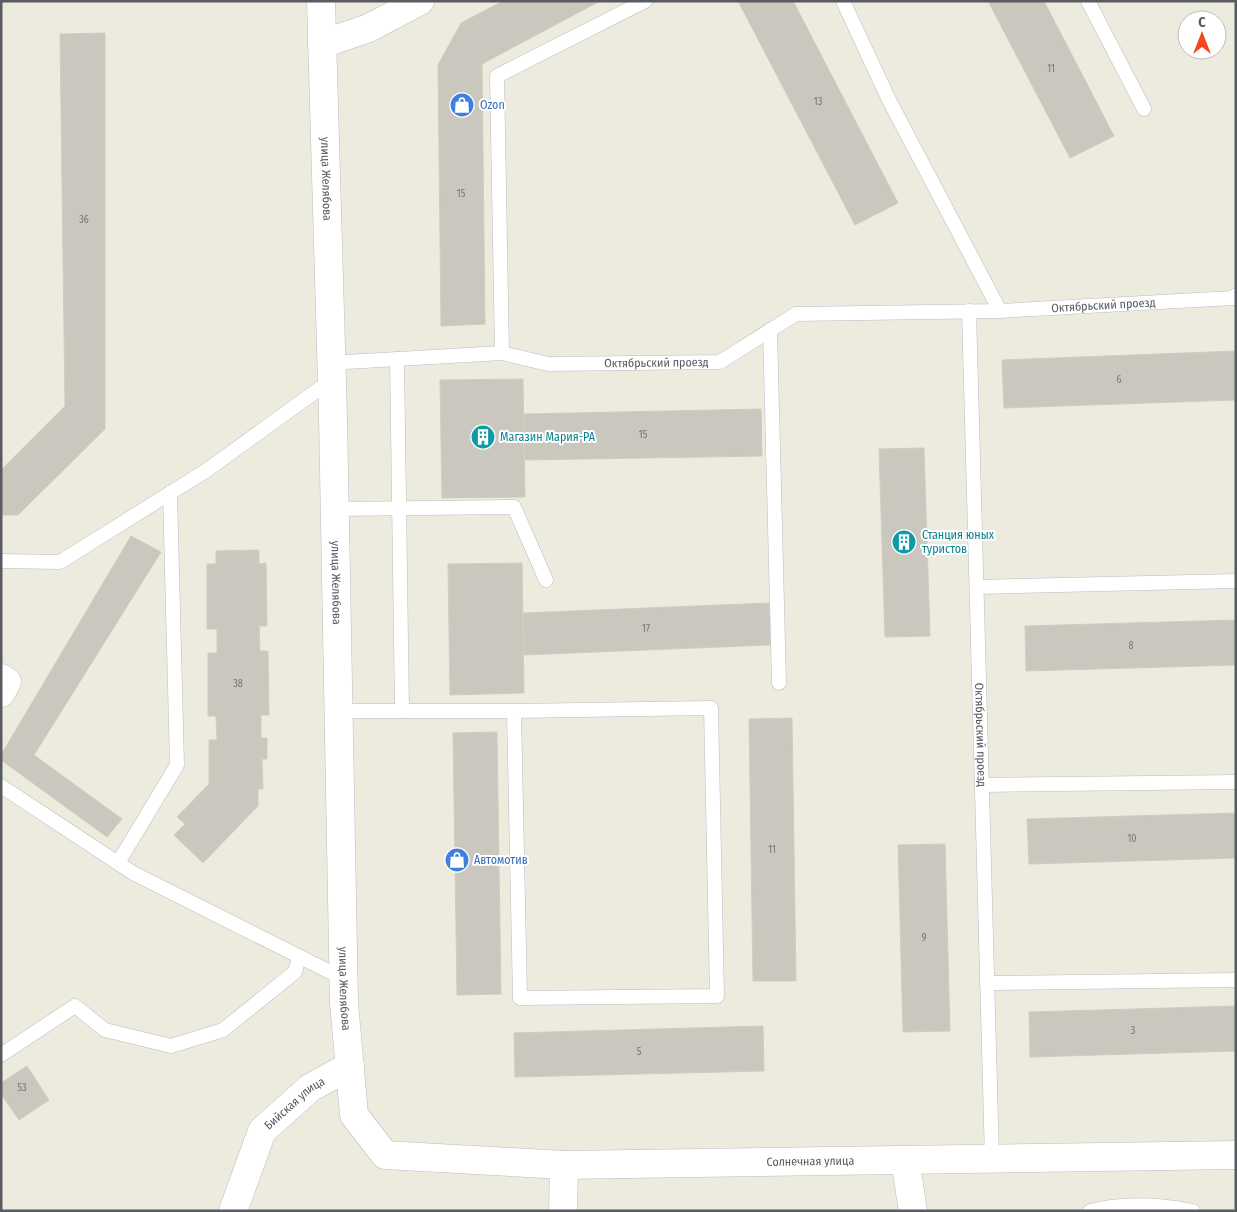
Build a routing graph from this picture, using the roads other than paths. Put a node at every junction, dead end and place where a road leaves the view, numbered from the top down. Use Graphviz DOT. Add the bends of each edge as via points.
graph roads {
  1 [pos="321,1"];
  2 [pos="420,1"];
  3 [pos="645,1"];
  4 [pos="843,1"];
  5 [pos="1088,1"];
  6 [pos="322,44"];
  7 [pos="1144,109"];
  8 [pos="1236,295"];
  9 [pos="970,311"];
  10 [pos="1000,311"];
  11 [pos="770,330"];
  12 [pos="502,353"];
  13 [pos="397,359"];
  14 [pos="330,372"];
  15 [pos="170,494"];
  16 [pos="334,509"];
  17 [pos="399,509"];
  18 [pos="1,561"];
  19 [pos="546,580"];
  20 [pos="1236,581"];
  21 [pos="977,587"];
  22 [pos="1,678"];
  23 [pos="778,684"];
  24 [pos="1,694"];
  25 [pos="339,710"];
  26 [pos="402,710"];
  27 [pos="514,710"];
  28 [pos="1236,782"];
  29 [pos="982,785"];
  30 [pos="1,786"];
  31 [pos="118,863"];
  32 [pos="299,957"];
  33 [pos="344,979"];
  34 [pos="1236,980"];
  35 [pos="987,983"];
  36 [pos="1,1055"];
  37 [pos="350,1066"];
  38 [pos="385,1155"];
  39 [pos="1236,1155"];
  40 [pos="992,1159"];
  41 [pos="906,1160"];
  42 [pos="564,1165"];
  43 [pos="233,1211"];
  44 [pos="564,1211"];
  45 [pos="913,1211"];
  46 [pos="1090,1211"];
  47 [pos="1193,1211"];
  1 -- 6 [label="street, улица Желябова"];
  2 -- 6 [label="street" via="369,28"];
  3 -- 12 [label="lane" via="497,76"];
  4 -- 10 [label="lane" via="889,100"];
  5 -- 7 [label="lane"];
  6 -- 14 [label="street, улица Желябова"];
  8 -- 10 [label="lane, Октябрьский проезд"];
  9 -- 10 [label="lane, Октябрьский проезд"];
  9 -- 11 [label="lane, Октябрьский проезд" via="796,314"];
  9 -- 21 [label="lane, Октябрьский проезд"];
  11 -- 12 [label="lane, Октябрьский проезд" via="720,362 548,364"];
  11 -- 23 [label="lane"];
  12 -- 13 [label="lane, Октябрьский проезд"];
  13 -- 14 [label="lane, Октябрьский проезд"];
  13 -- 17 [label="lane"];
  14 -- 15 [label="lane" via="206,470"];
  14 -- 16 [label="street, улица Желябова"];
  15 -- 18 [label="lane" via="60,562"];
  15 -- 31 [label="lane" via="177,765"];
  16 -- 17 [label="lane"];
  16 -- 25 [label="street, улица Желябова"];
  17 -- 19 [label="lane" via="514,507"];
  17 -- 26 [label="lane"];
  20 -- 21 [label="lane"];
  21 -- 29 [label="lane, Октябрьский проезд"];
  22 -- 24 [label="street" via="7,682"];
  25 -- 26 [label="lane"];
  25 -- 33 [label="street, улица Желябова"];
  26 -- 27 [label="lane"];
  27 -- 27 [label="lane" via="520,998 716,996 711,708"];
  28 -- 29 [label="lane"];
  29 -- 35 [label="lane, Октябрьский проезд"];
  30 -- 31 [label="lane"];
  31 -- 32 [label="lane"];
  32 -- 33 [label="lane"];
  32 -- 36 [label="lane" via="295,972 223,1030 170,1046 105,1030 75,1006"];
  33 -- 37 [label="street, улица Желябова"];
  34 -- 35 [label="lane"];
  35 -- 40 [label="lane, Октябрьский проезд"];
  37 -- 38 [label="street, улица Желябова" via="354,1115"];
  37 -- 43 [label="street, Бийская улица" via="310,1088 262,1131"];
  38 -- 42 [label="street, Солнечная улица"];
  39 -- 40 [label="street, Солнечная улица"];
  40 -- 41 [label="street, Солнечная улица"];
  41 -- 42 [label="street, Солнечная улица"];
  41 -- 45 [label="street"];
  42 -- 44 [label="street"];
  46 -- 47 [label="lane" via="1115,1205 1162,1205"];
}
